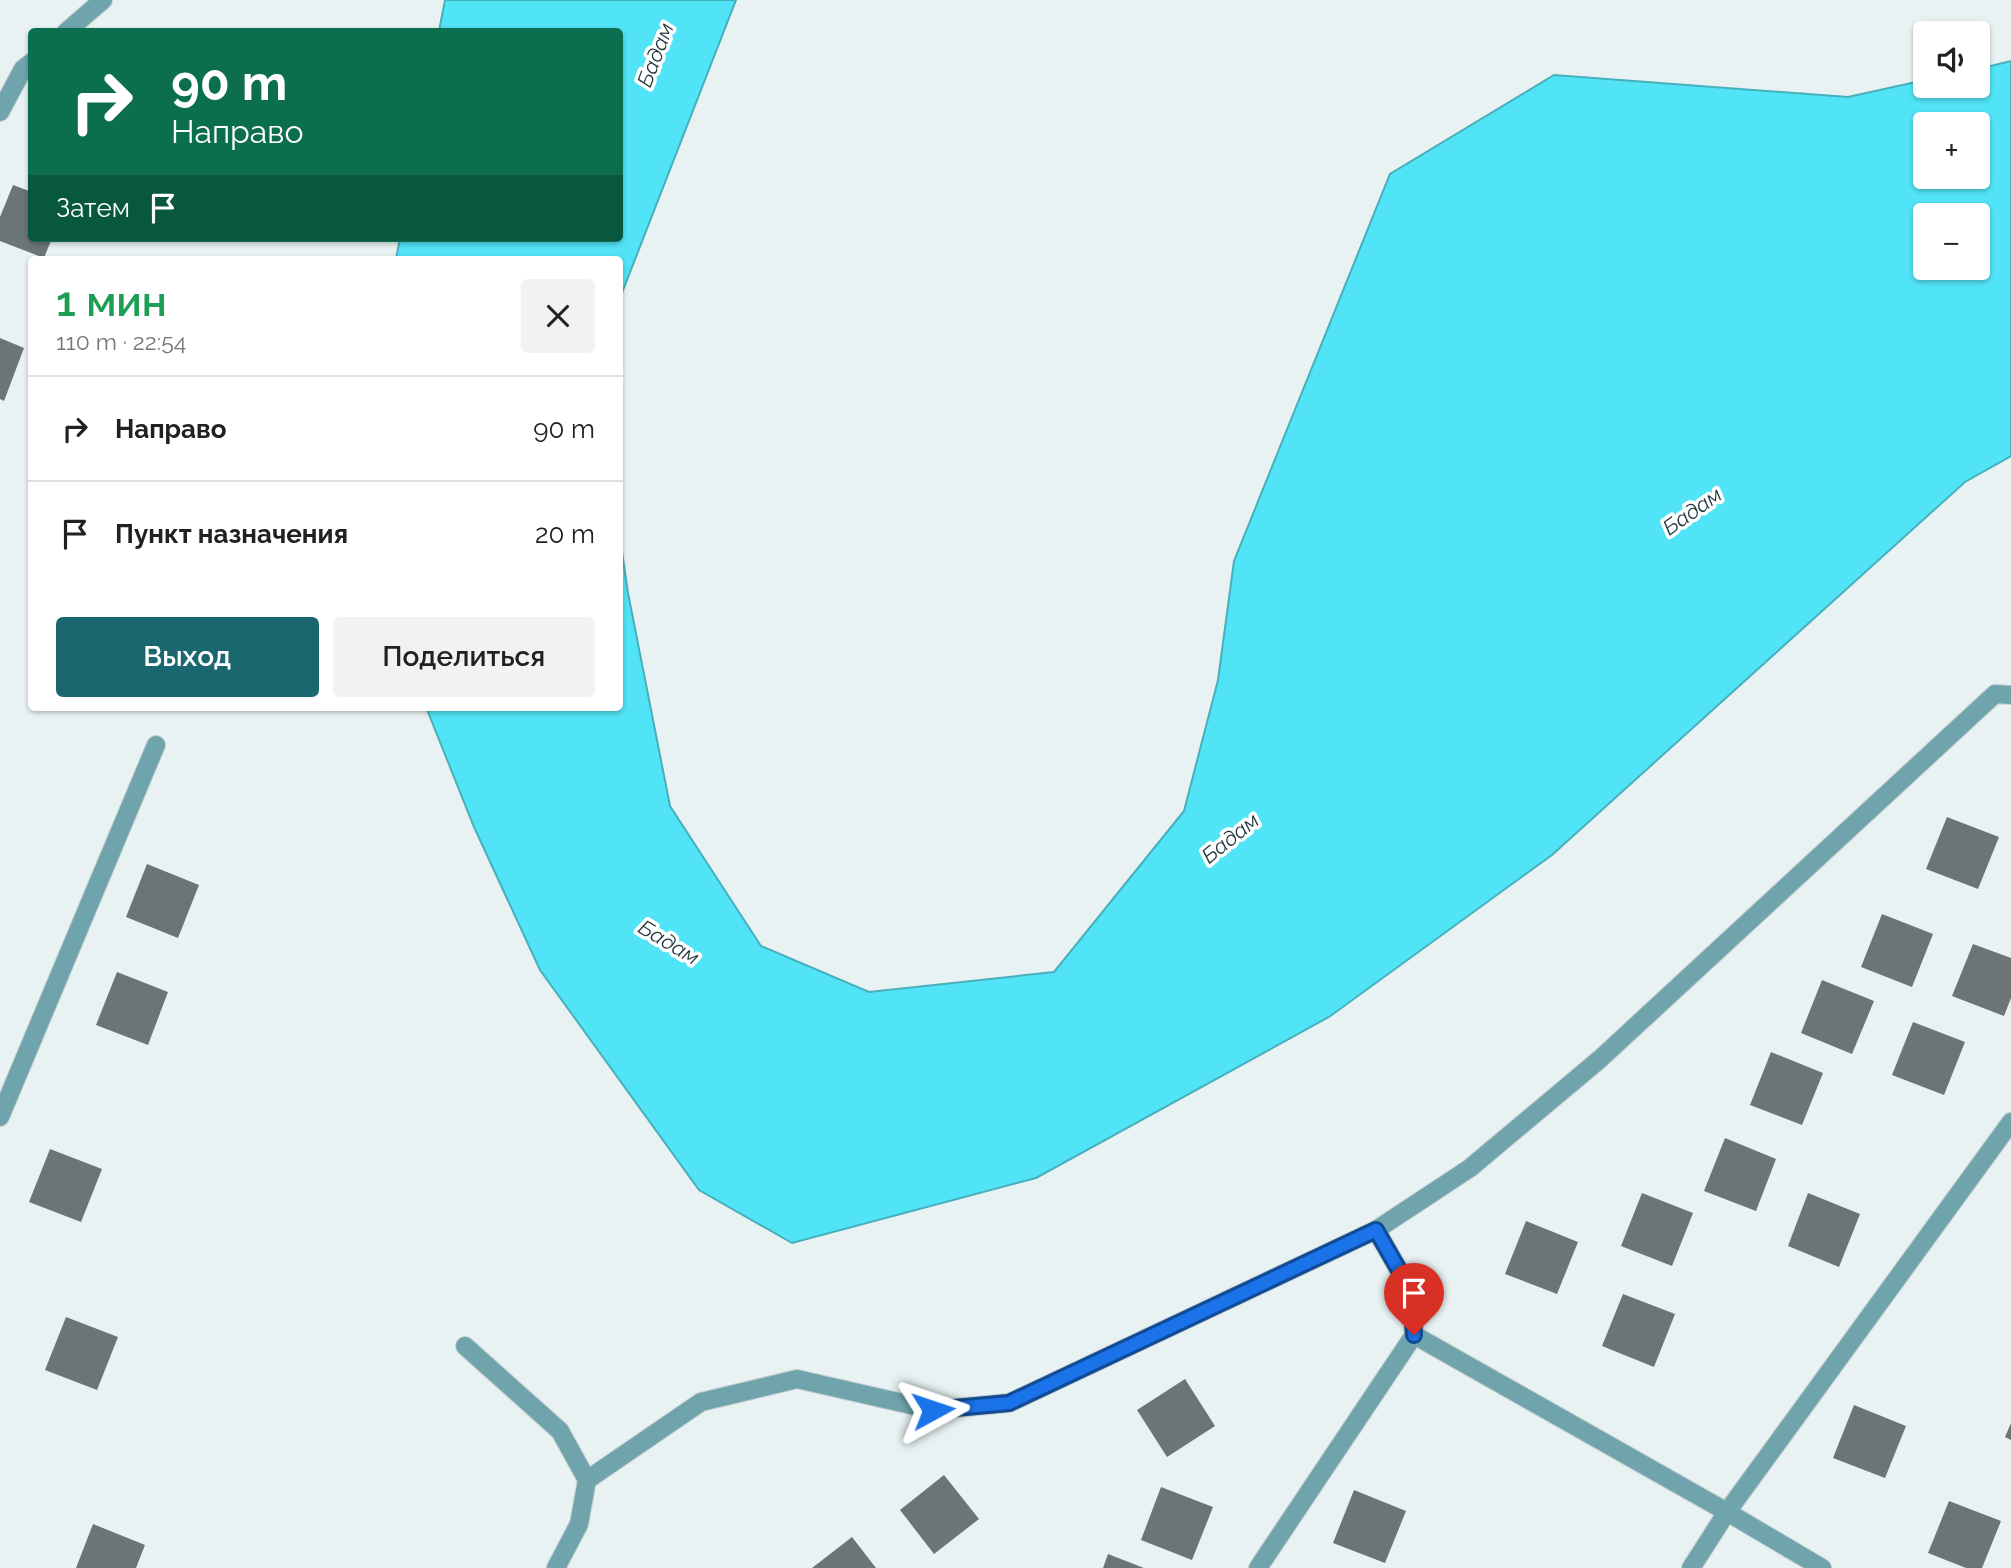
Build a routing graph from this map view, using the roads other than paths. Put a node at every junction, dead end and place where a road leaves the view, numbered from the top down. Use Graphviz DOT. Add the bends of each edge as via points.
graph roads {
  1 [pos="103,0"];
  2 [pos="71,28"];
  3 [pos="28,65"];
  4 [pos="0,112"];
  5 [pos="2011,695"];
  6 [pos="156,746"];
  7 [pos="0,1117"];
  8 [pos="2011,1122"];
  9 [pos="1376,1230"];
  10 [pos="1414,1335"];
  11 [pos="466,1346"];
  12 [pos="587,1480"];
  13 [pos="1727,1512"];
  14 [pos="556,1568"];
  15 [pos="1258,1568"];
  16 [pos="1691,1568"];
  17 [pos="1822,1568"];
  1 -- 2 [label="street"];
  3 -- 4 [label="street"];
  5 -- 9 [label="street" via="1995,694 1600,1059 1470,1168"];
  6 -- 7 [label="street"];
  8 -- 13 [label="street"];
  9 -- 10 [label="street" via="1411,1291"];
  9 -- 12 [label="street" via="1009,1403 933,1410 797,1379 701,1402"];
  10 -- 13 [label="street"];
  10 -- 15 [label="street"];
  11 -- 12 [label="street" via="560,1431"];
  12 -- 14 [label="street" via="579,1524"];
  13 -- 16 [label="street"];
  13 -- 17 [label="street"];
}
